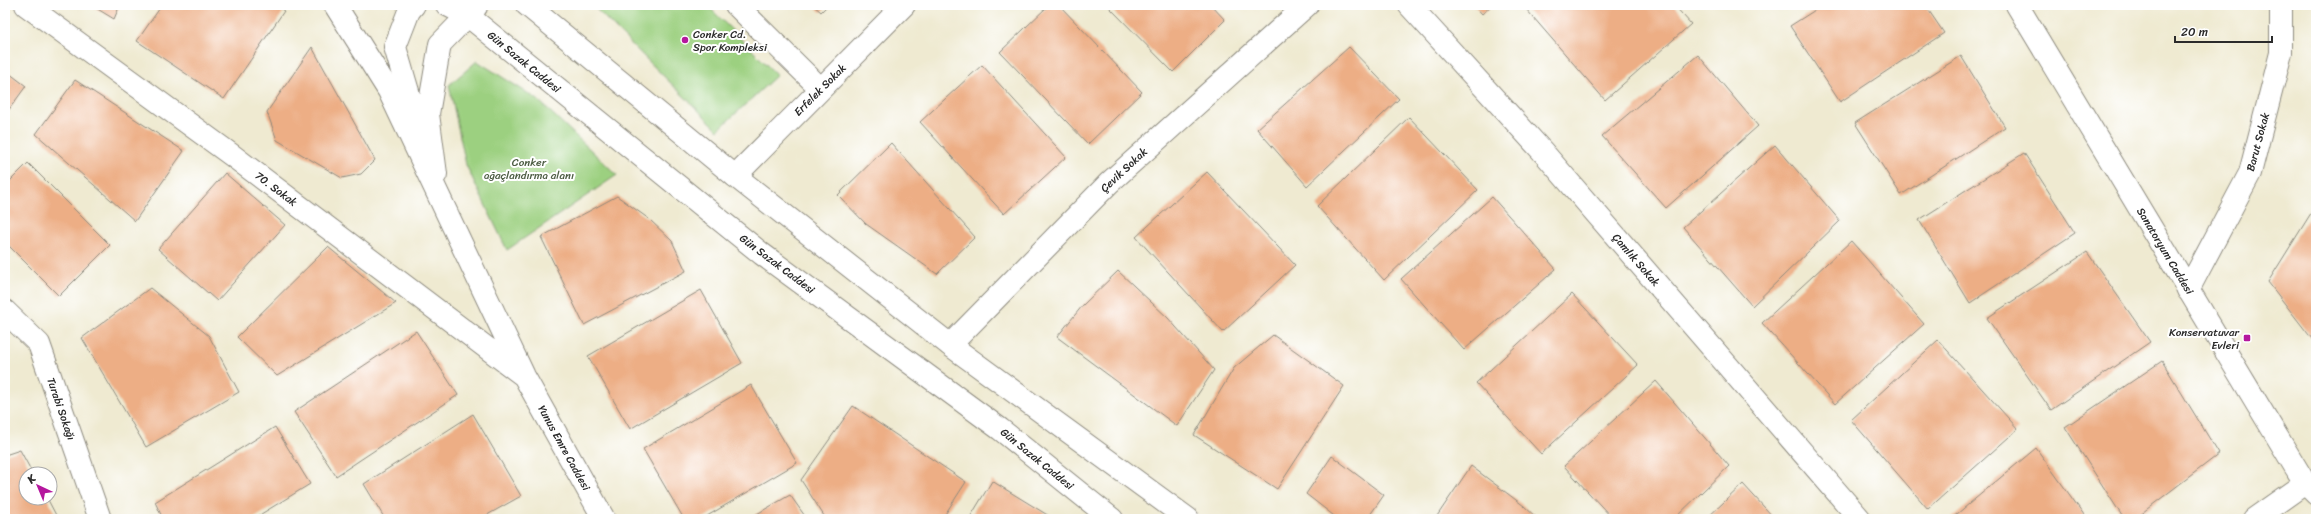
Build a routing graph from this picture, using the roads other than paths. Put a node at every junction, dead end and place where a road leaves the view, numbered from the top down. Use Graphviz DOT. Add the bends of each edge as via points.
graph roads {
  1 [pos="26,5"];
  2 [pos="335,5"];
  3 [pos="414,5"];
  4 [pos="447,5"];
  5 [pos="527,5"];
  6 [pos="736,5"];
  7 [pos="904,5"];
  8 [pos="1307,5"];
  9 [pos="1409,5"];
  10 [pos="2017,5"];
  11 [pos="2281,5"];
  12 [pos="472,10"];
  13 [pos="821,89"];
  14 [pos="735,176"];
  15 [pos="438,191"];
  16 [pos="2188,290"];
  17 [pos="5,311"];
  18 [pos="950,345"];
  19 [pos="524,376"];
  20 [pos="2310,488"];
  21 [pos="100,519"];
  22 [pos="604,519"];
  23 [pos="1112,519"];
  24 [pos="1188,519"];
  25 [pos="1860,519"];
  26 [pos="2254,519"];
  1 -- 19 [label="main road, 70. Sokak" via="233,156"];
  2 -- 15 [label="main road" via="389,91"];
  3 -- 15 [label="main road" via="409,11 395,47"];
  4 -- 12 [label="main road, Gün Sazak Caddesi"];
  5 -- 14 [label="main road"];
  6 -- 13 [label="main road"];
  7 -- 13 [label="main road, Erfelek Sokak"];
  8 -- 18 [label="main road, Çevik Sokak" via="1109,183"];
  9 -- 25 [label="main road, Çamlık Sokak" via="1543,152"];
  10 -- 16 [label="main road, Sanatoryum Caddesi"];
  11 -- 16 [label="main road, Barut Sokak" via="2281,53 2250,173"];
  12 -- 15 [label="main road" via="440,44 428,114"];
  12 -- 23 [label="main road, Gün Sazak Caddesi" via="762,254 1000,429"];
  13 -- 14 [label="main road, Erfelek Sokak"];
  14 -- 18 [label="main road"];
  15 -- 19 [label="main road, Yunus Emre Caddesi"];
  16 -- 20 [label="main road, Sanatoryum Caddesi"];
  17 -- 21 [label="main road, Turabi Sokağı" via="39,344"];
  18 -- 24 [label="main road"];
  19 -- 22 [label="main road, Yunus Emre Caddesi"];
  20 -- 26 [label="main road"];
}
